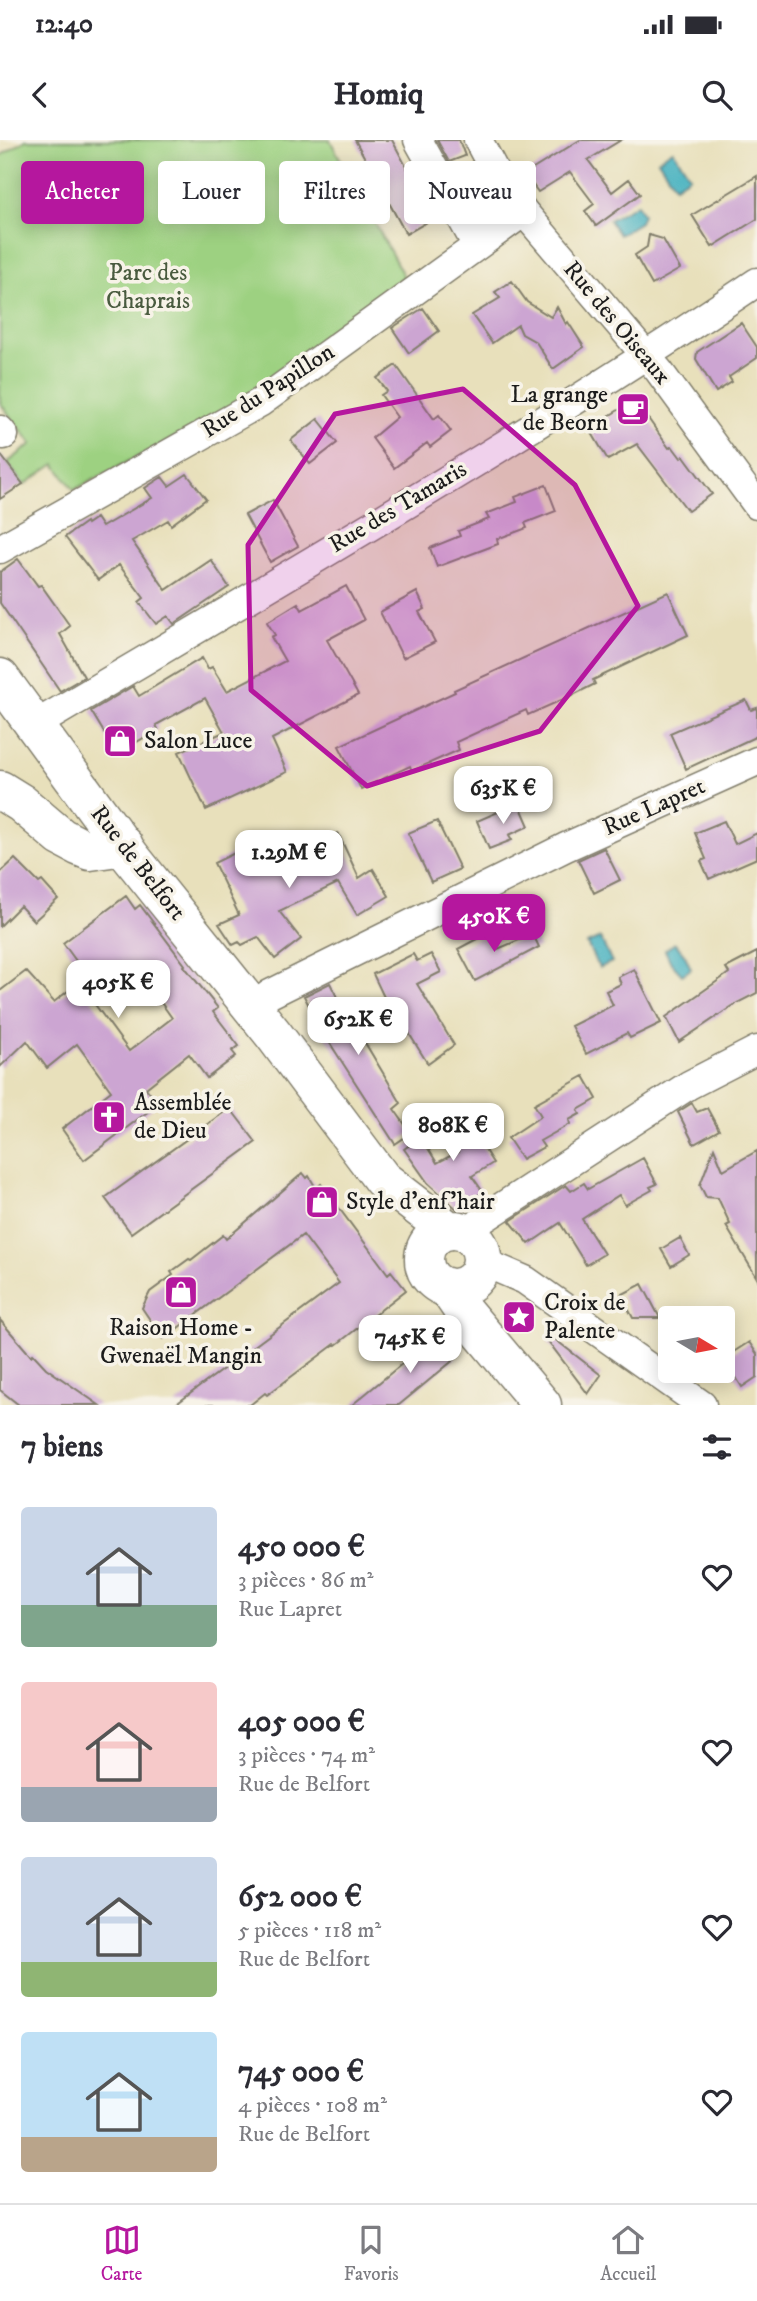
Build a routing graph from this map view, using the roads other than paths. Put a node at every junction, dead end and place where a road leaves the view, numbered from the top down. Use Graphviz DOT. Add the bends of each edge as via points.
graph roads {
  1 [pos="418,140"];
  2 [pos="478,140"];
  3 [pos="489,161"];
  4 [pos="506,224"];
  5 [pos="534,224"];
  6 [pos="477,244"];
  7 [pos="757,282"];
  8 [pos="647,356"];
  9 [pos="757,505"];
  10 [pos="0,549"];
  11 [pos="0,678"];
  12 [pos="35,725"];
  13 [pos="757,761"];
  14 [pos="11,797"];
  15 [pos="94,808"];
  16 [pos="124,846"];
  17 [pos="252,1007"];
  18 [pos="757,1050"];
  19 [pos="459,1256"];
  20 [pos="540,1401"];
  21 [pos="702,1405"];
  1 -- 6 [label="street"];
  2 -- 3 [label="street, Rue des Oiseaux"];
  4 -- 6 [label="street, Rue du Papillon"];
  5 -- 8 [label="street, Rue des Oiseaux"];
  6 -- 10 [label="street, Rue du Papillon" via="261,402"];
  7 -- 8 [label="street, Rue des Tamaris"];
  8 -- 9 [label="street, Rue des Oiseaux"];
  8 -- 12 [label="street, Rue des Tamaris"];
  11 -- 12 [label="main road, Rue de Belfort"];
  12 -- 15 [label="main road, Rue de Belfort"];
  13 -- 17 [label="street, Rue Lapret" via="566,847"];
  14 -- 15 [label="main road" via="63,810"];
  14 -- 16 [label="main road" via="78,846 90,851"];
  15 -- 16 [label="main road, Rue de Belfort"];
  16 -- 17 [label="main road, Rue de Belfort"];
  17 -- 19 [label="main road, Rue de Belfort" via="382,1179"];
  18 -- 19 [label="street" via="689,1084 483,1219"];
  19 -- 20 [label="main road, Rue de Belfort" via="464,1312"];
  19 -- 21 [label="street" via="525,1280"];
}
